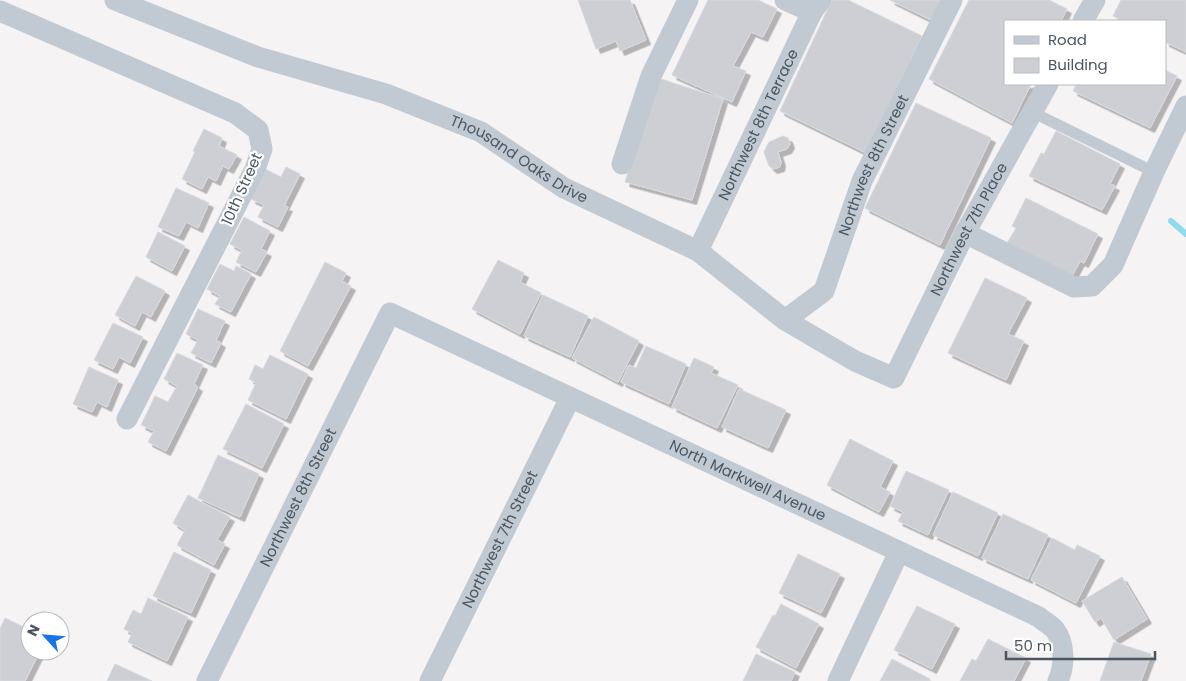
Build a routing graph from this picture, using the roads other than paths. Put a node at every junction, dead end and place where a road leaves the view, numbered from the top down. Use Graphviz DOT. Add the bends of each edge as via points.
graph roads {
  1 [pos="115,0"];
  2 [pos="688,0"];
  3 [pos="785,0"];
  4 [pos="952,0"];
  5 [pos="1095,0"];
  6 [pos="817,6"];
  7 [pos="0,11"];
  8 [pos="1084,20"];
  9 [pos="1047,85"];
  10 [pos="1186,106"];
  11 [pos="1032,112"];
  12 [pos="622,164"];
  13 [pos="1154,172"];
  14 [pos="964,233"];
  15 [pos="698,251"];
  16 [pos="390,313"];
  17 [pos="785,320"];
  18 [pos="894,378"];
  19 [pos="570,398"];
  20 [pos="127,419"];
  21 [pos="899,552"];
  22 [pos="207,681"];
  23 [pos="430,681"];
  24 [pos="838,681"];
  25 [pos="1058,681"];
  1 -- 15 [label="street, Thousand Oaks Drive" via="258,57 386,94 481,132 564,188"];
  2 -- 12 [label="street" via="650,76"];
  3 -- 6 [label="street"];
  4 -- 17 [label="street, Northwest 8th Street" via="862,181 824,291"];
  5 -- 8 [label="street"];
  6 -- 15 [label="street, Northwest 8th Terrace"];
  7 -- 20 [label="street, 10th Street" via="235,113 258,130 262,149 254,169"];
  9 -- 11 [label="street, Northwest 7th Place"];
  10 -- 13 [label="street"];
  11 -- 13 [label="lane"];
  11 -- 14 [label="street, Northwest 7th Place"];
  13 -- 14 [label="street" via="1113,265 1092,286 1074,287"];
  14 -- 18 [label="street, Northwest 7th Place"];
  15 -- 17 [label="street, Thousand Oaks Drive"];
  16 -- 19 [label="street, North Markwell Avenue"];
  16 -- 22 [label="street, Northwest 8th Street"];
  17 -- 18 [label="street, Thousand Oaks Drive" via="855,361"];
  19 -- 21 [label="street, North Markwell Avenue"];
  19 -- 23 [label="street, Northwest 7th Street"];
  21 -- 24 [label="street"];
  21 -- 25 [label="street, North Markwell Avenue" via="1038,617 1054,630 1063,649"];
}
